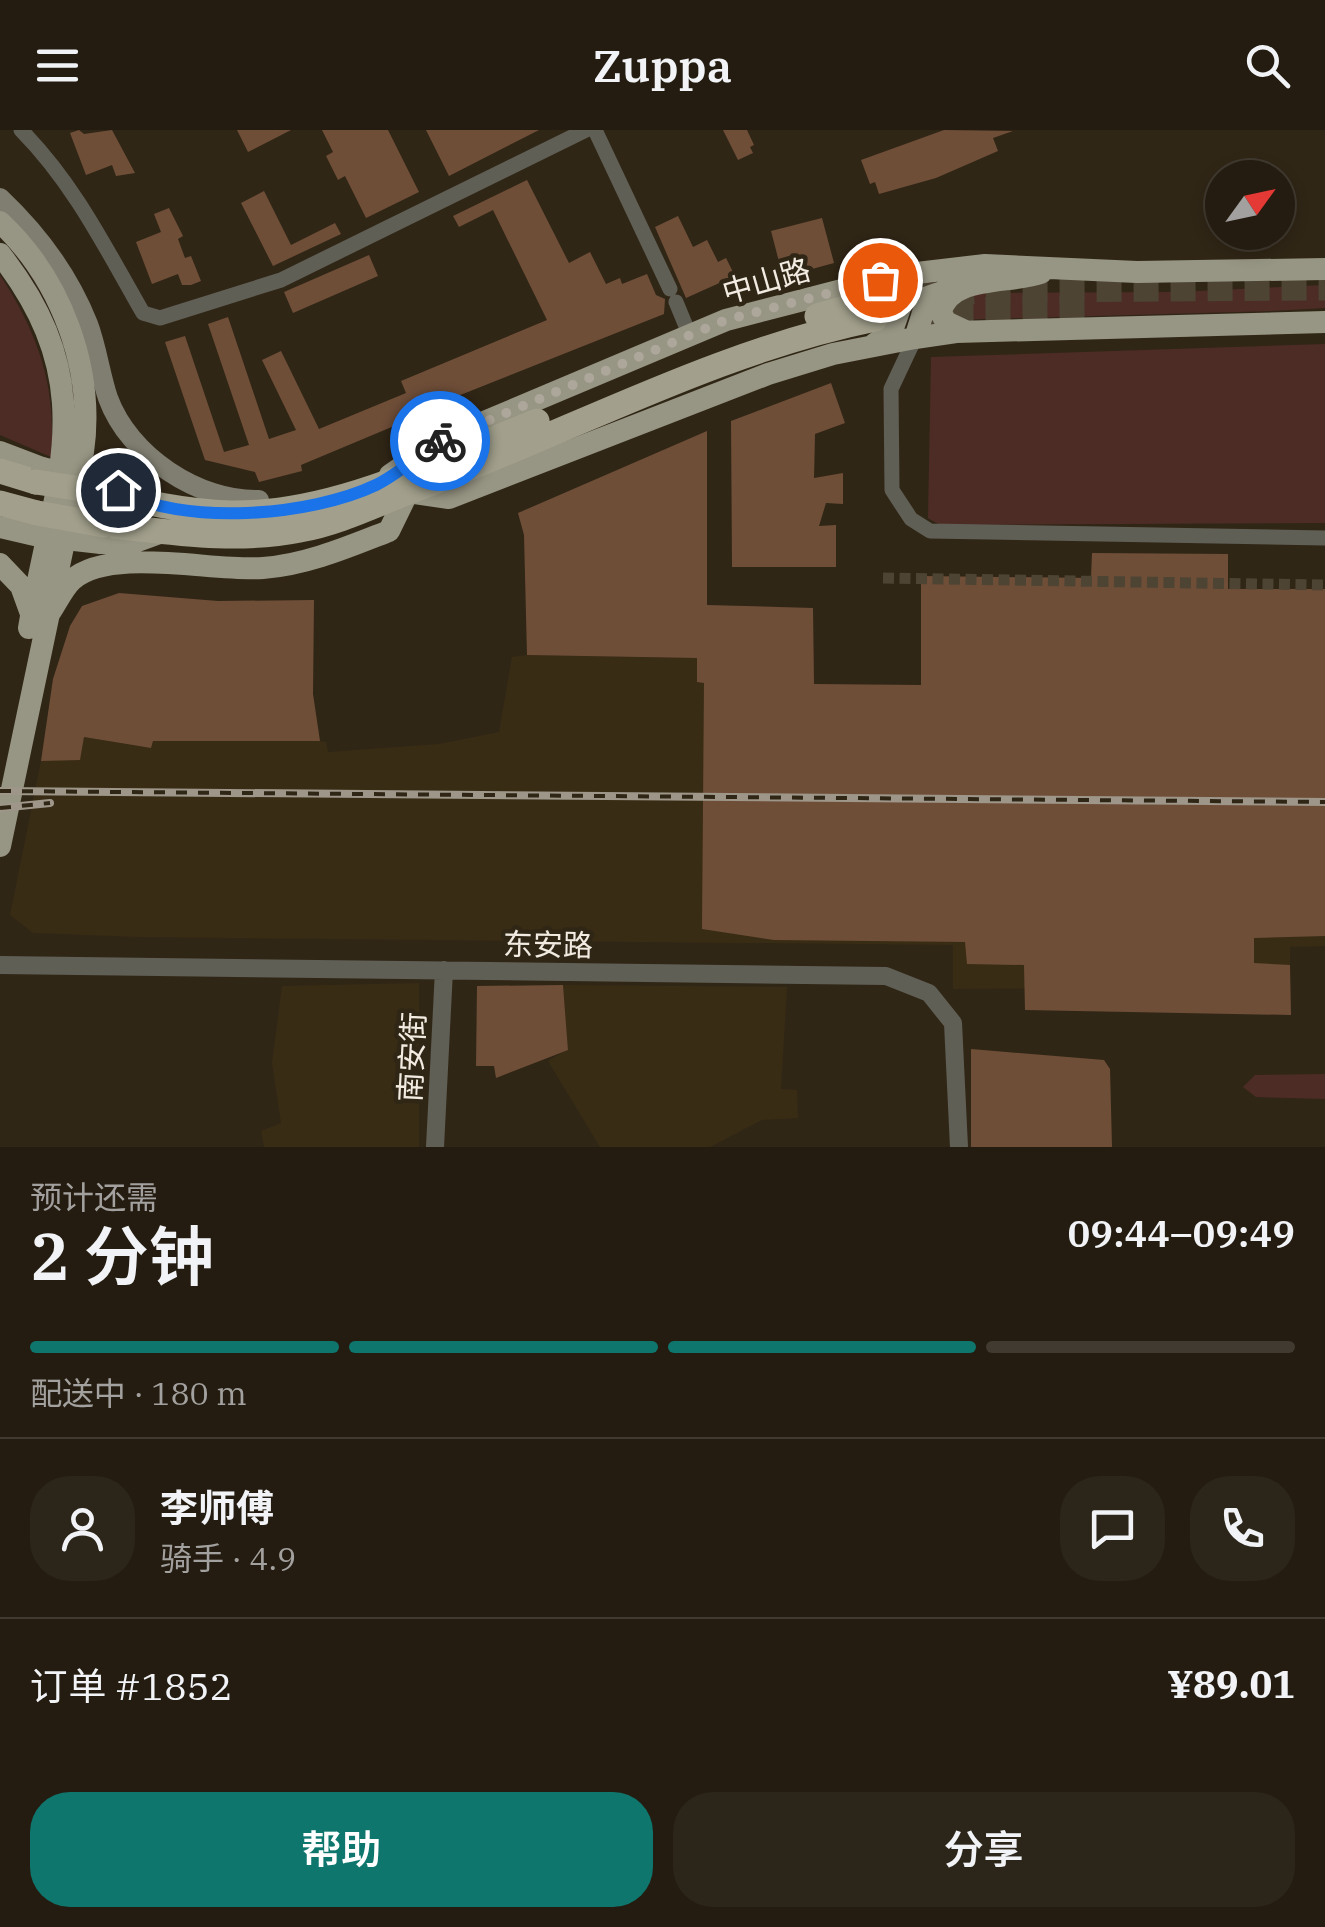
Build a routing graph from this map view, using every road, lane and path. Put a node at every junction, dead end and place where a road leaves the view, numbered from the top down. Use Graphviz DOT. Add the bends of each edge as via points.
graph roads {
  1 [pos="21,130"];
  2 [pos="586,130"];
  3 [pos="594,130"];
  4 [pos="0,198"];
  5 [pos="0,222"];
  6 [pos="0,254"];
  7 [pos="1053,268"];
  8 [pos="1325,269"];
  9 [pos="970,284"];
  10 [pos="868,302"];
  11 [pos="1325,322"];
  12 [pos="965,332"];
  13 [pos="690,336"];
  14 [pos="915,338"];
  15 [pos="870,347"];
  16 [pos="0,452"];
  17 [pos="0,471"];
  18 [pos="376,485"];
  19 [pos="103,488"];
  20 [pos="408,492"];
  21 [pos="0,503"];
  22 [pos="301,506"];
  23 [pos="38,524"];
  24 [pos="0,527"];
  25 [pos="1325,538"];
  26 [pos="0,564"];
  27 [pos="36,614"];
  28 [pos="0,773"];
  29 [pos="0,846"];
  30 [pos="0,966"];
  31 [pos="444,970"];
  32 [pos="435,1147"];
  33 [pos="959,1147"];
  1 -- 2 [label="street" via="62,174 143,313 160,318 281,280"];
  3 -- 13 [label="street"];
  4 -- 22 [label="main road" via="69,284 88,324 108,399 154,460 233,501"];
  5 -- 27 [label="main road" via="54,296 76,348 86,404 83,452"];
  6 -- 27 [label="main road" via="42,318 62,381 61,480"];
  7 -- 8 [label="main road, 中山路"];
  7 -- 9 [label="main road" via="1015,282"];
  7 -- 10 [label="main road, 中山路" via="943,267"];
  9 -- 12 [label="main road" via="950,295 941,313"];
  9 -- 14 [label="main road" via="928,298"];
  10 -- 13 [label="main road, 中山路" via="726,320"];
  10 -- 15 [label="main road" via="886,288 900,308 892,332"];
  10 -- 18 [label="highway" via="776,328"];
  10 -- 20 [label="highway" via="827,329"];
  11 -- 12 [label="main road"];
  12 -- 14 [label="main road"];
  13 -- 18 [label="main road, 中山路" via="439,441"];
  14 -- 15 [label="main road"];
  14 -- 25 [label="street" via="891,389 892,490 911,519 930,531"];
  15 -- 20 [label="main road" via="708,396 450,498"];
  16 -- 19 [label="main road, bridge"];
  17 -- 19 [label="highway, bridge"];
  18 -- 22 [label="highway"];
  19 -- 22 [label="highway" via="136,500 234,513"];
  20 -- 23 [label="highway, bridge" via="304,530 237,536 103,534"];
  20 -- 27 [label="main road" via="388,531 325,555 268,568 103,567 72,580"];
  21 -- 23 [label="highway"];
  23 -- 24 [label="main road"];
  26 -- 27 [label="main road"];
  27 -- 28 [label="main road"];
  27 -- 29 [label="main road"];
  30 -- 31 [label="street, 东安路"];
  31 -- 32 [label="street, 南安街"];
  31 -- 33 [label="street, 东安路" via="886,976 928,994 953,1023"];
}
